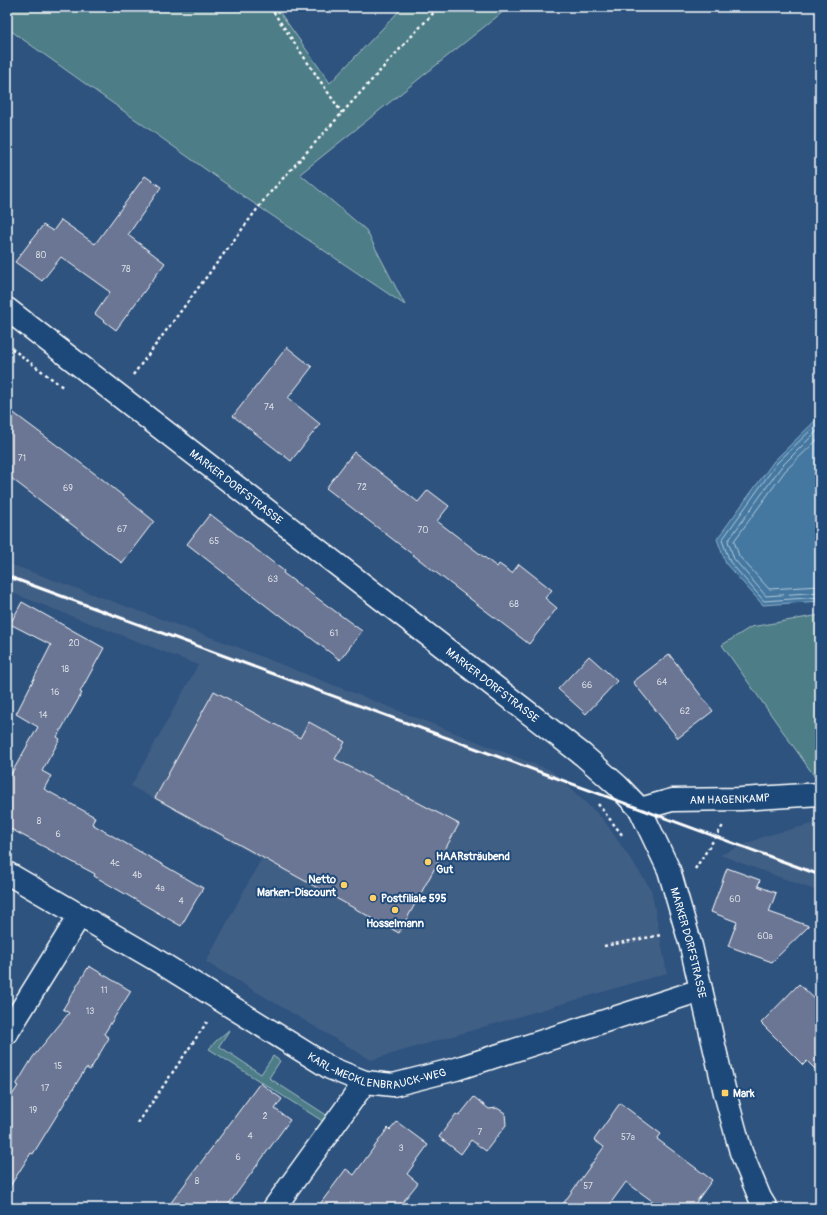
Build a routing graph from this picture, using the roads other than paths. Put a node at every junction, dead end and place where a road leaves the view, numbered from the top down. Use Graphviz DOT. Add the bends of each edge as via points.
graph roads {
  1 [pos="7,309"];
  2 [pos="820,794"];
  3 [pos="640,809"];
  4 [pos="7,873"];
  5 [pos="80,916"];
  6 [pos="701,990"];
  7 [pos="7,1034"];
  8 [pos="365,1082"];
  9 [pos="274,1208"];
  10 [pos="766,1208"];
  1 -- 3 [label="street, MARKER DORFSTRASSE" via="583,755"];
  2 -- 3 [label="street, AM HAGENKAMP" via="672,800"];
  3 -- 6 [label="street, MARKER DORFSTRASSE" via="669,870"];
  4 -- 5 [label="street, KARL-MECKLENBRAUCK-WEG"];
  5 -- 7 [label="street"];
  5 -- 8 [label="street, KARL-MECKLENBRAUCK-WEG" via="154,958 330,1068"];
  6 -- 8 [label="street, KARL-MECKLENBRAUCK-WEG" via="456,1069 393,1085"];
  6 -- 10 [label="street, MARKER DORFSTRASSE" via="741,1152"];
  8 -- 9 [label="street"];
}
